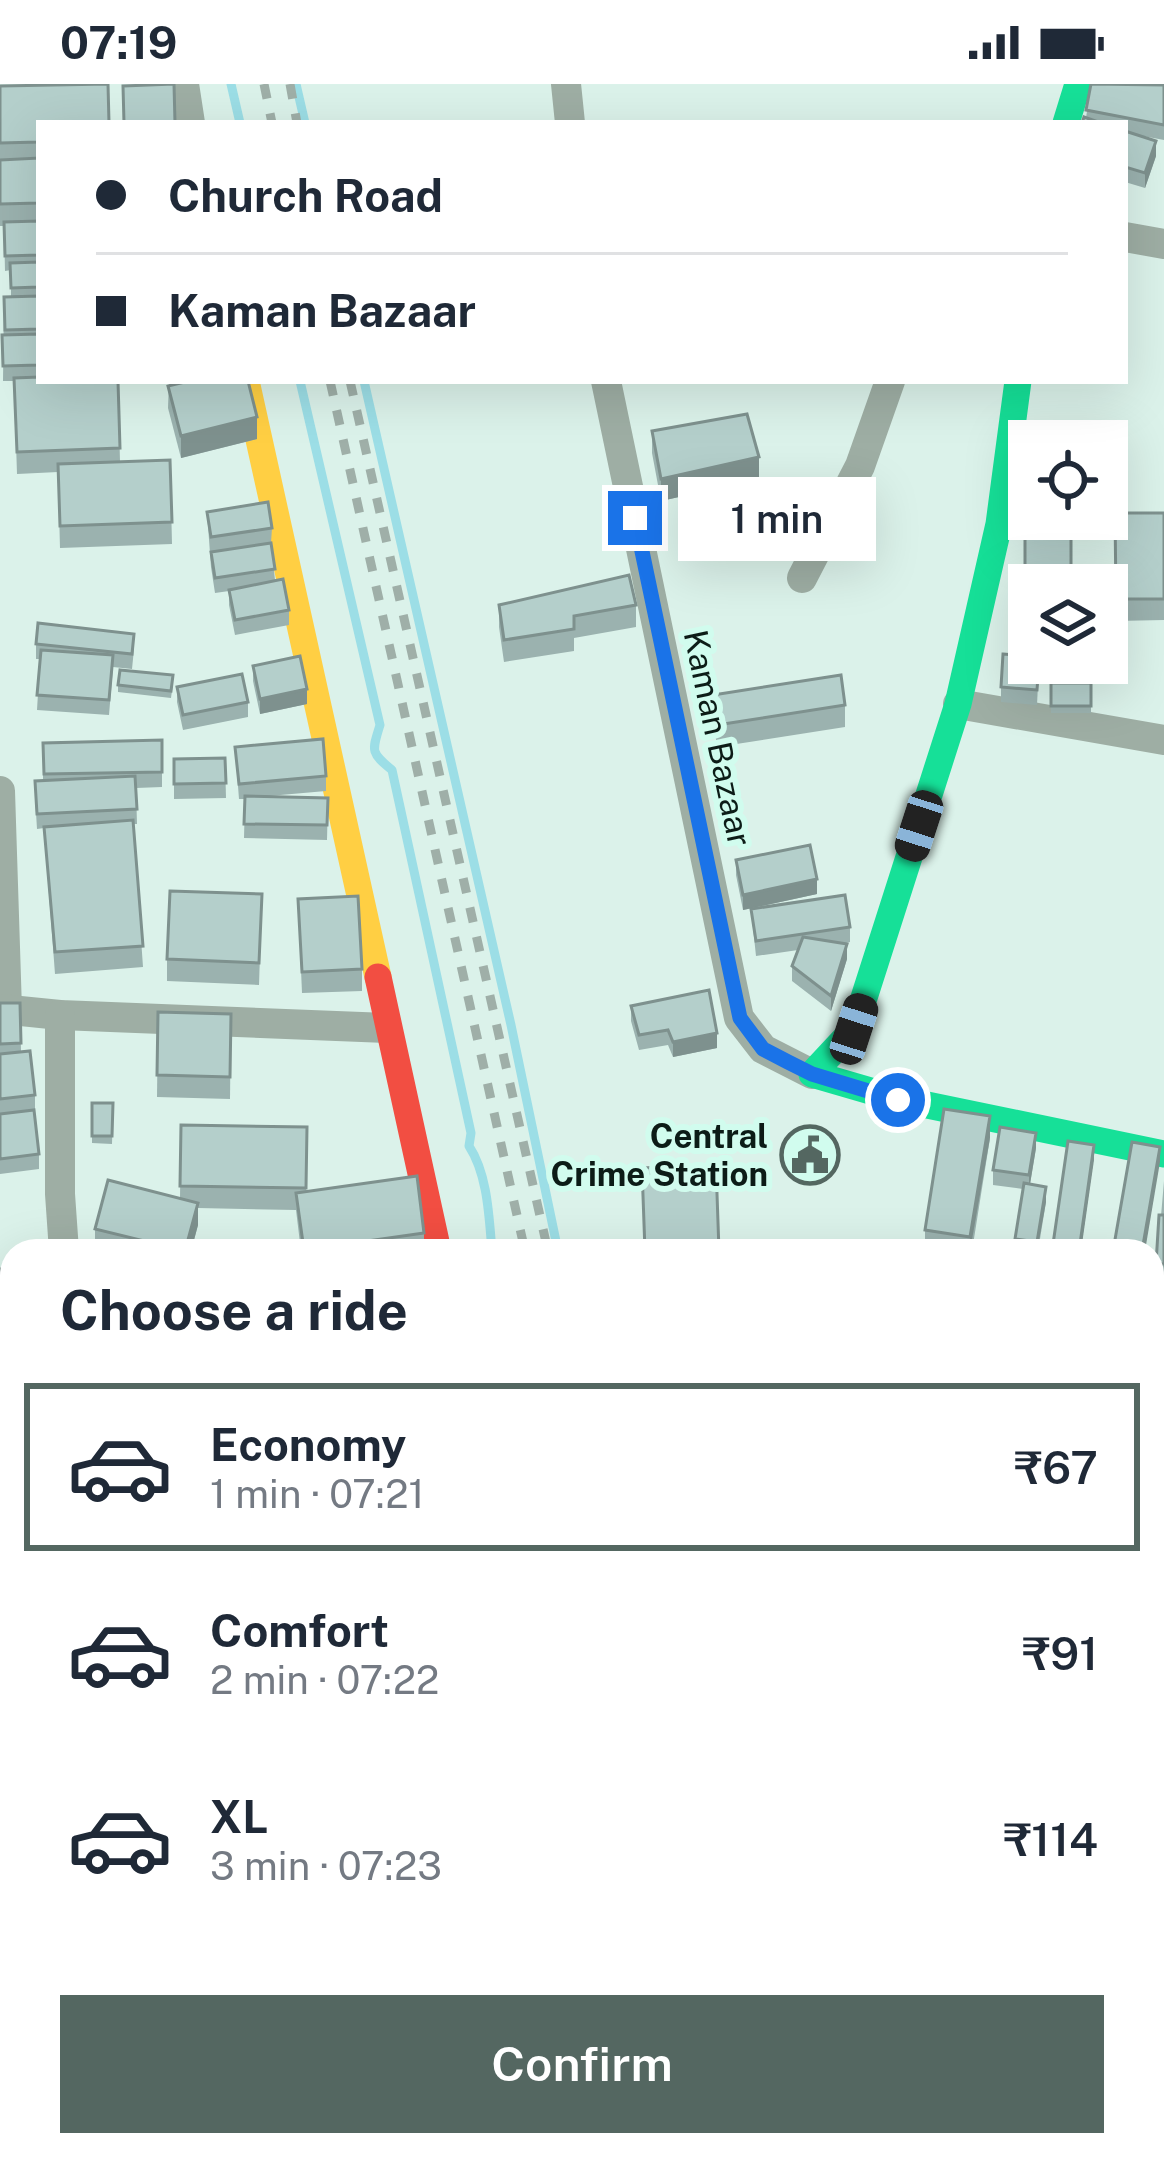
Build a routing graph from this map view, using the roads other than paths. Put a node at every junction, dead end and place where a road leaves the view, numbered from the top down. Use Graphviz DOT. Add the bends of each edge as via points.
graph roads {
  1 [pos="184,84"];
  2 [pos="566,84"];
  3 [pos="1078,84"];
  4 [pos="190,120"];
  5 [pos="570,120"];
  6 [pos="1067,120"];
  7 [pos="1128,238"];
  8 [pos="1164,244"];
  9 [pos="248,384"];
  10 [pos="607,384"];
  11 [pos="889,384"];
  12 [pos="1018,384"];
  13 [pos="802,578"];
  14 [pos="958,704"];
  15 [pos="1164,740"];
  16 [pos="0,791"];
  17 [pos="3,1010"];
  18 [pos="60,1015"];
  19 [pos="387,1028"];
  20 [pos="865,1046"];
  21 [pos="812,1074"];
  22 [pos="898,1100"];
  23 [pos="1164,1154"];
  24 [pos="63,1239"];
  25 [pos="435,1239"];
  1 -- 4 [label="street"];
  2 -- 5 [label="street"];
  3 -- 6 [label="street"];
  7 -- 8 [label="street"];
  9 -- 19 [label="street"];
  10 -- 21 [label="street, Kaman Bazaar" via="740,1018 763,1049"];
  11 -- 13 [label="street" via="860,466"];
  12 -- 14 [label="street" via="999,524"];
  14 -- 15 [label="street"];
  14 -- 20 [label="street"];
  16 -- 17 [label="street"];
  17 -- 18 [label="street"];
  18 -- 19 [label="street"];
  18 -- 24 [label="street"];
  19 -- 25 [label="street"];
  20 -- 21 [label="street"];
  20 -- 22 [label="street"];
  21 -- 22 [label="street"];
  22 -- 23 [label="street"];
}
